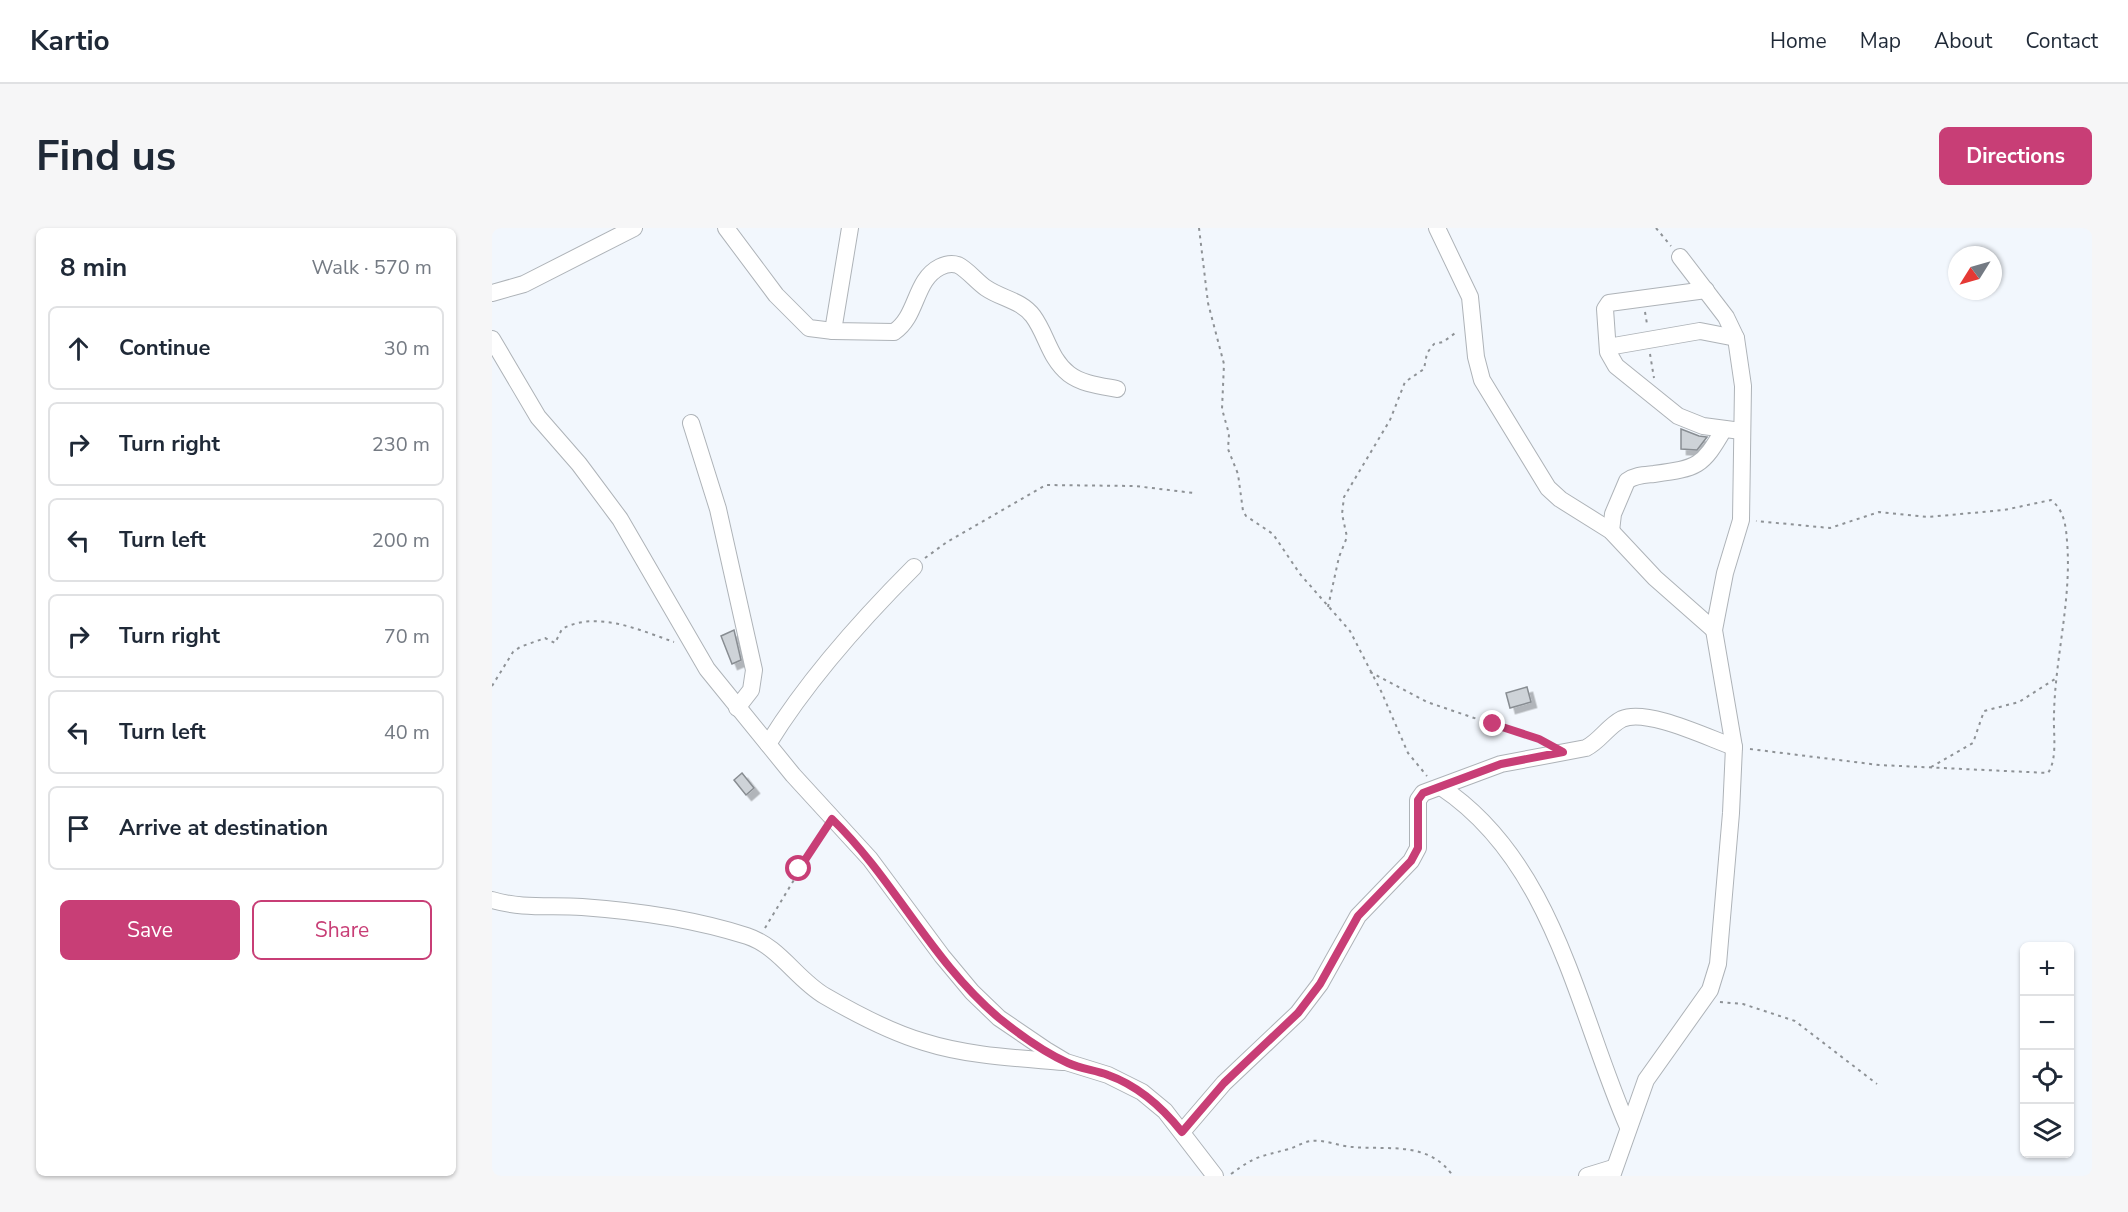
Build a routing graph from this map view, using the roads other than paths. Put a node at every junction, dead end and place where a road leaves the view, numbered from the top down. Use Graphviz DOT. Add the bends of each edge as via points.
graph roads {
  1 [pos="634,228"];
  2 [pos="726,228"];
  3 [pos="850,228"];
  4 [pos="1437,228"];
  5 [pos="1680,257"];
  6 [pos="1706,290"];
  7 [pos="492,293"];
  8 [pos="833,331"];
  9 [pos="1736,338"];
  10 [pos="492,339"];
  11 [pos="1608,347"];
  12 [pos="1117,389"];
  13 [pos="691,423"];
  14 [pos="1733,430"];
  15 [pos="1611,531"];
  16 [pos="914,567"];
  17 [pos="1714,630"];
  18 [pos="738,708"];
  19 [pos="768,744"];
  20 [pos="1734,747"];
  21 [pos="1441,787"];
  22 [pos="492,900"];
  23 [pos="1066,1062"];
  24 [pos="1628,1126"];
  25 [pos="1182,1132"];
  26 [pos="1613,1172"];
  27 [pos="1215,1176"];
  28 [pos="1587,1176"];
  1 -- 7 [label="street" via="524,284"];
  2 -- 8 [label="street" via="800,320 809,328"];
  3 -- 8 [label="street"];
  4 -- 15 [label="street" via="1470,297 1482,380 1548,488"];
  5 -- 6 [label="street"];
  6 -- 9 [label="street"];
  6 -- 11 [label="street" via="1619,300 1606,306"];
  8 -- 12 [label="street" via="894,332 907,321 929,276 939,267 958,265 987,289 1026,309 1049,349 1070,374"];
  9 -- 11 [label="street" via="1700,331"];
  9 -- 14 [label="street" via="1743,386"];
  10 -- 18 [label="street" via="538,417 620,519 694,650"];
  11 -- 14 [label="street" via="1616,366 1658,401 1690,422"];
  13 -- 18 [label="street" via="718,509 754,670 751,690"];
  14 -- 15 [label="street" via="1700,464 1627,481 1613,514"];
  14 -- 17 [label="street" via="1741,520"];
  15 -- 17 [label="street" via="1655,578"];
  16 -- 19 [label="street" via="817,675"];
  17 -- 20 [label="street"];
  18 -- 19 [label="street"];
  19 -- 23 [label="street" via="870,858 972,992 1024,1037"];
  20 -- 21 [label="street" via="1649,716 1633,716 1611,726 1586,748 1501,764"];
  20 -- 24 [label="street" via="1718,964 1705,1000 1646,1080"];
  21 -- 24 [label="street" via="1486,823 1535,894 1567,964"];
  21 -- 25 [label="street" via="1423,793 1418,800 1418,848 1411,861 1358,916 1326,974 1298,1013 1224,1083"];
  22 -- 23 [label="street" via="507,905 579,907 661,916 723,929 757,940 781,956 823,995 898,1033 946,1047"];
  23 -- 25 [label="street" via="1108,1075 1142,1092"];
  24 -- 26 [label="street"];
  25 -- 27 [label="street"];
  26 -- 28 [label="street"];
}
